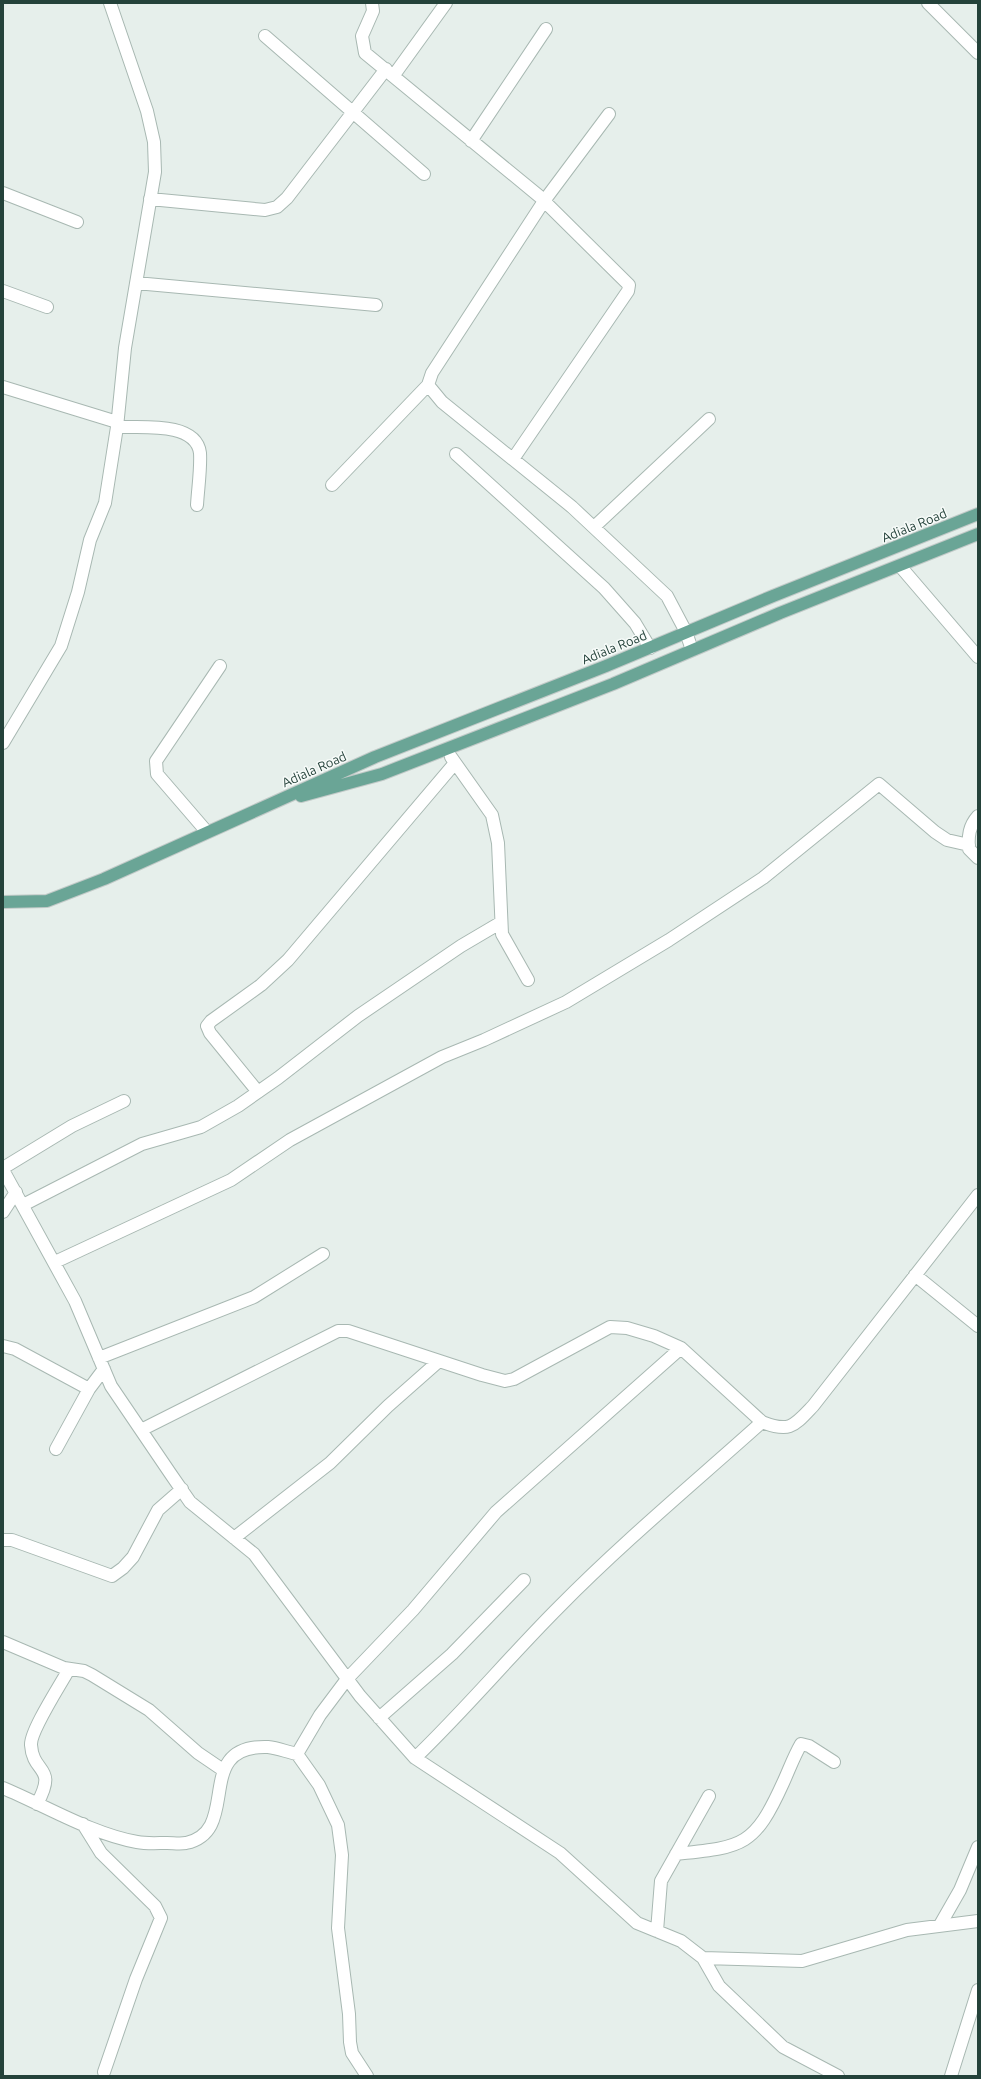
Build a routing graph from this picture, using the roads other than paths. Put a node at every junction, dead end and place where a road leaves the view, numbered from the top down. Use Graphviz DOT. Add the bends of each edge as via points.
graph roads {
  1 [pos="110,3"];
  2 [pos="372,3"];
  3 [pos="446,3"];
  4 [pos="928,3"];
  5 [pos="546,29"];
  6 [pos="265,36"];
  7 [pos="978,53"];
  8 [pos="390,72"];
  9 [pos="352,113"];
  10 [pos="609,114"];
  11 [pos="471,141"];
  12 [pos="424,174"];
  13 [pos="3,193"];
  14 [pos="150,198"];
  15 [pos="544,201"];
  16 [pos="77,222"];
  17 [pos="136,283"];
  18 [pos="3,291"];
  19 [pos="376,305"];
  20 [pos="47,307"];
  21 [pos="428,385"];
  22 [pos="3,387"];
  23 [pos="709,419"];
  24 [pos="117,424"];
  25 [pos="456,454"];
  26 [pos="513,459"];
  27 [pos="332,485"];
  28 [pos="197,505"];
  29 [pos="978,514"];
  30 [pos="594,527"];
  31 [pos="978,534"];
  32 [pos="900,566"];
  33 [pos="686,632"];
  34 [pos="650,648"];
  35 [pos="692,650"];
  36 [pos="978,657"];
  37 [pos="220,666"];
  38 [pos="3,743"];
  39 [pos="446,749"];
  40 [pos="455,763"];
  41 [pos="262,807"];
  42 [pos="978,816"];
  43 [pos="207,832"];
  44 [pos="969,845"];
  45 [pos="978,858"];
  46 [pos="3,902"];
  47 [pos="500,923"];
  48 [pos="528,980"];
  49 [pos="258,1092"];
  50 [pos="124,1101"];
  51 [pos="3,1169"];
  52 [pos="16,1192"];
  53 [pos="978,1195"];
  54 [pos="23,1205"];
  55 [pos="3,1212"];
  56 [pos="323,1254"];
  57 [pos="55,1262"];
  58 [pos="915,1275"];
  59 [pos="978,1326"];
  60 [pos="3,1346"];
  61 [pos="681,1348"];
  62 [pos="99,1358"];
  63 [pos="439,1361"];
  64 [pos="104,1369"];
  65 [pos="89,1389"];
  66 [pos="762,1422"];
  67 [pos="141,1430"];
  68 [pos="56,1449"];
  69 [pos="182,1489"];
  70 [pos="234,1538"];
  71 [pos="3,1540"];
  72 [pos="524,1580"];
  73 [pos="3,1642"];
  74 [pos="69,1669"];
  75 [pos="347,1679"];
  76 [pos="379,1718"];
  77 [pos="297,1754"];
  78 [pos="415,1758"];
  79 [pos="834,1762"];
  80 [pos="223,1770"];
  81 [pos="3,1788"];
  82 [pos="709,1796"];
  83 [pos="37,1804"];
  84 [pos="83,1824"];
  85 [pos="978,1846"];
  86 [pos="676,1854"];
  87 [pos="978,1921"];
  88 [pos="940,1925"];
  89 [pos="657,1931"];
  90 [pos="703,1958"];
  91 [pos="978,1990"];
  92 [pos="104,2072"];
  93 [pos="368,2076"];
  94 [pos="838,2076"];
  95 [pos="951,2076"];
  1 -- 14 [label="street" via="147,111 154,142 155,172"];
  2 -- 8 [label="street" via="373,11 362,36 365,53"];
  3 -- 8 [label="street"];
  4 -- 7 [label="street"];
  5 -- 11 [label="street"];
  6 -- 9 [label="street"];
  8 -- 9 [label="street"];
  8 -- 11 [label="street"];
  9 -- 12 [label="street"];
  9 -- 14 [label="street" via="287,198 276,207 265,210"];
  10 -- 15 [label="street"];
  11 -- 15 [label="street"];
  13 -- 16 [label="street"];
  14 -- 17 [label="street"];
  15 -- 21 [label="street" via="432,373"];
  15 -- 26 [label="street" via="629,285 628,291"];
  17 -- 19 [label="street"];
  17 -- 24 [label="street" via="125,348"];
  18 -- 20 [label="street"];
  21 -- 26 [label="street" via="442,402"];
  21 -- 27 [label="street"];
  22 -- 24 [label="street"];
  23 -- 30 [label="street"];
  24 -- 28 [label="street" via="171,429 186,433 194,439 200,452"];
  24 -- 38 [label="street" via="105,503 90,540 78,592 61,646"];
  25 -- 34 [label="street" via="604,588 635,623"];
  26 -- 30 [label="street"];
  29 -- 33 [label="main road, Adiala Road"];
  30 -- 33 [label="street" via="667,596"];
  31 -- 32 [label="main road, Adiala Road"];
  32 -- 35 [label="main road, Adiala Road"];
  32 -- 36 [label="street"];
  33 -- 34 [label="main road, Adiala Road"];
  33 -- 35 [label="street"];
  34 -- 41 [label="main road, Adiala Road" via="375,757"];
  35 -- 39 [label="main road, Adiala Road"];
  37 -- 43 [label="street" via="156,761 157,774"];
  39 -- 40 [label="street"];
  39 -- 41 [label="main road, Adiala Road" via="382,774"];
  40 -- 47 [label="street" via="492,815 495,825 498,843"];
  40 -- 49 [label="street" via="288,960 261,985 211,1021 208,1026 210,1033"];
  41 -- 43 [label="main road, Adiala Road"];
  42 -- 44 [label="street" via="971,824"];
  43 -- 46 [label="main road, Adiala Road" via="104,879 46,901"];
  44 -- 45 [label="street" via="969,849"];
  44 -- 57 [label="street" via="947,840 935,832 879,784 763,878 669,940 566,1002 442,1057 290,1140 231,1180"];
  47 -- 48 [label="street" via="502,934"];
  47 -- 49 [label="street" via="461,946 358,1016"];
  49 -- 54 [label="street" via="201,1127 142,1144"];
  50 -- 51 [label="street" via="72,1126"];
  51 -- 52 [label="street"];
  52 -- 54 [label="street"];
  52 -- 55 [label="street"];
  53 -- 58 [label="street"];
  54 -- 57 [label="street"];
  56 -- 62 [label="street" via="254,1297"];
  57 -- 62 [label="street"];
  58 -- 59 [label="street"];
  58 -- 66 [label="street" via="814,1406 799,1421 788,1428 774,1427"];
  60 -- 65 [label="street" via="15,1349"];
  61 -- 63 [label="street" via="627,1328 610,1327 506,1381"];
  61 -- 66 [label="street"];
  61 -- 75 [label="street" via="496,1512 413,1610"];
  62 -- 64 [label="street"];
  63 -- 67 [label="street" via="348,1331 338,1331"];
  63 -- 70 [label="street" via="330,1463"];
  64 -- 65 [label="street"];
  64 -- 67 [label="street" via="111,1386"];
  65 -- 68 [label="street"];
  66 -- 78 [label="street" via="559,1607"];
  67 -- 69 [label="street"];
  69 -- 70 [label="street" via="190,1502"];
  69 -- 71 [label="street" via="158,1510 133,1557 112,1576 12,1540"];
  70 -- 75 [label="street" via="254,1554"];
  72 -- 76 [label="street" via="452,1654"];
  73 -- 74 [label="street"];
  74 -- 80 [label="street" via="92,1675 150,1710 198,1753"];
  74 -- 83 [label="street" via="34,1732 31,1744 33,1755 47,1783"];
  75 -- 76 [label="street"];
  75 -- 77 [label="street" via="320,1715"];
  76 -- 78 [label="street"];
  77 -- 80 [label="street" via="268,1747 246,1749 234,1756"];
  77 -- 93 [label="street" via="319,1785 338,1825 342,1855 338,1928 350,2042 352,2053"];
  78 -- 89 [label="street" via="560,1853 637,1923"];
  79 -- 86 [label="street" via="809,1746 801,1744 772,1806 751,1836 718,1849"];
  80 -- 84 [label="street" via="212,1822 197,1839 185,1843 139,1843"];
  81 -- 83 [label="street"];
  82 -- 86 [label="street"];
  83 -- 84 [label="street"];
  84 -- 92 [label="street" via="101,1854 155,1906 161,1918 136,1978"];
  85 -- 88 [label="street" via="960,1890"];
  86 -- 89 [label="street" via="661,1881"];
  87 -- 88 [label="street"];
  88 -- 90 [label="street" via="906,1930 802,1961"];
  89 -- 90 [label="street" via="681,1941"];
  90 -- 94 [label="street" via="719,1986 783,2047"];
  91 -- 95 [label="street"];
}
